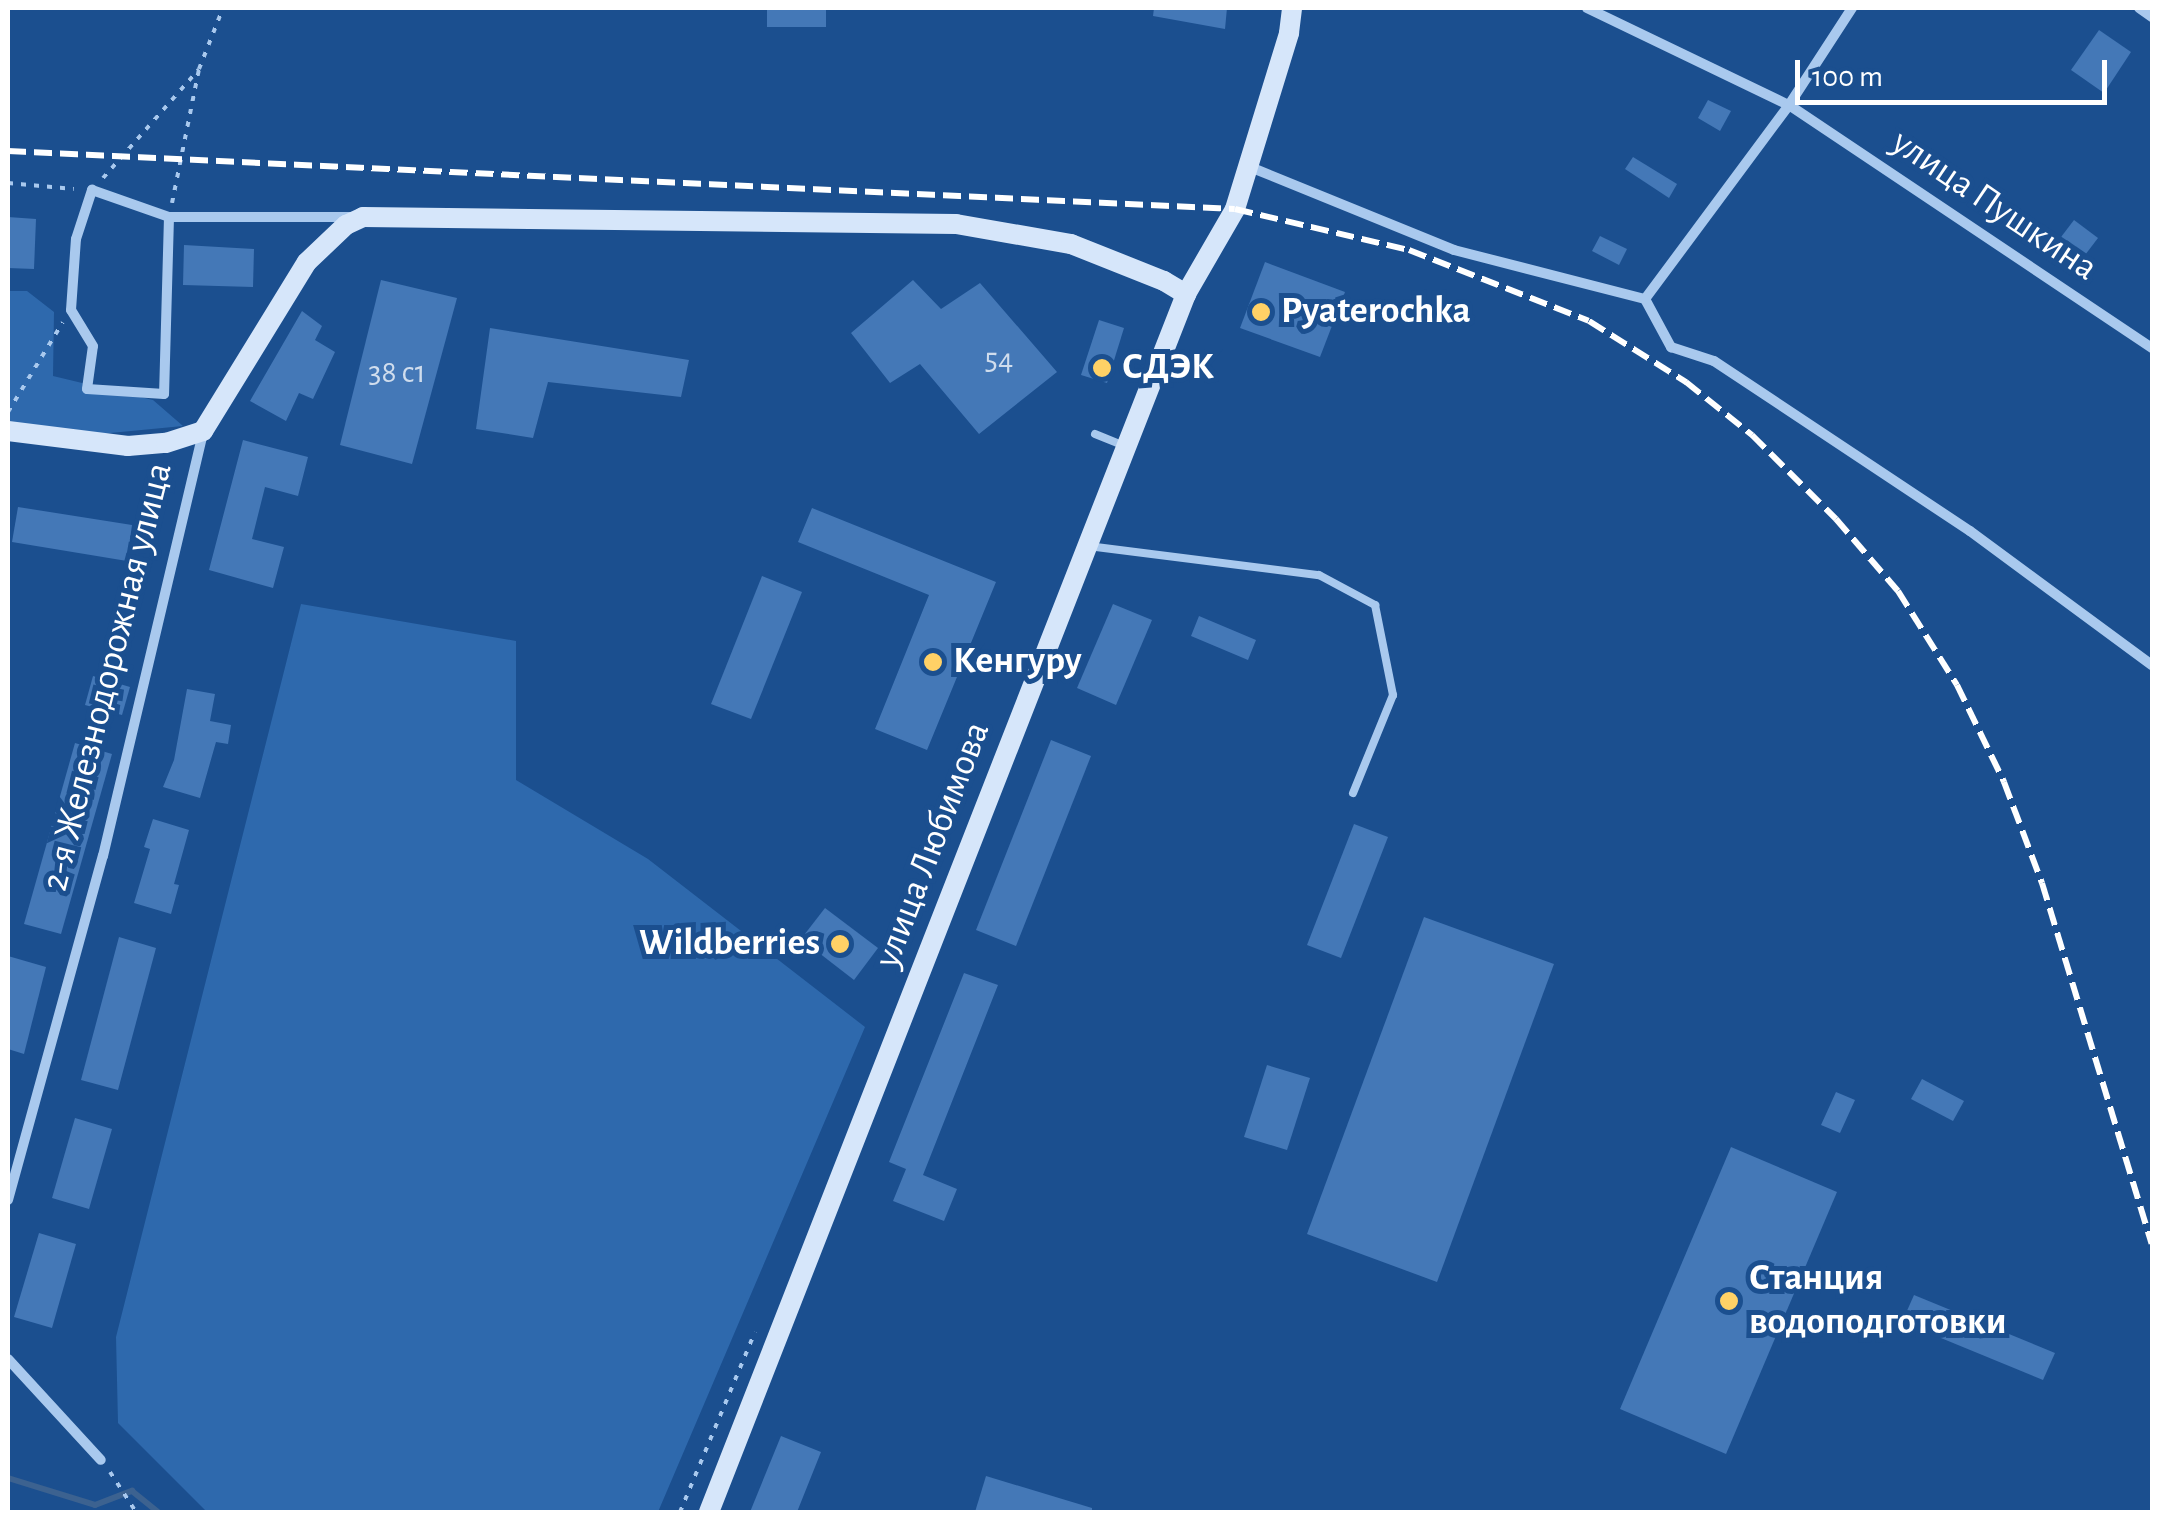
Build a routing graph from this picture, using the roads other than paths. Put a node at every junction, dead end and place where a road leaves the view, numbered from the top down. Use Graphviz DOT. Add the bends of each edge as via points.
graph roads {
  1 [pos="1292,8"];
  2 [pos="1587,8"];
  3 [pos="1852,8"];
  4 [pos="2138,8"];
  5 [pos="2152,17"];
  6 [pos="1789,104"];
  7 [pos="1250,167"];
  8 [pos="169,217"];
  9 [pos="363,218"];
  10 [pos="1186,294"];
  11 [pos="1645,299"];
  12 [pos="2152,348"];
  13 [pos="8,431"];
  14 [pos="204,431"];
  15 [pos="1096,434"];
  16 [pos="1126,447"];
  17 [pos="1088,546"];
  18 [pos="2152,664"];
  19 [pos="1353,793"];
  20 [pos="8,1200"];
  21 [pos="8,1360"];
  22 [pos="100,1460"];
  23 [pos="709,1512"];
  1 -- 7 [label="main road, улица Любимова"];
  2 -- 6 [label="street, улица Пушкина"];
  3 -- 6 [label="street"];
  4 -- 5 [label="street"];
  6 -- 11 [label="street"];
  6 -- 12 [label="street, улица Пушкина"];
  7 -- 10 [label="main road, улица Любимова" via="1235,209"];
  7 -- 11 [label="street" via="1454,250"];
  8 -- 8 [label="street" via="92,190 76,239 71,310 93,346 87,389 164,394"];
  8 -- 9 [label="street"];
  9 -- 10 [label="main road" via="956,224 1070,244"];
  9 -- 14 [label="main road, 2-я Железнодорожная улица" via="346,224 307,262"];
  10 -- 16 [label="main road, улица Любимова"];
  11 -- 18 [label="street" via="1671,348 1714,360 1970,531"];
  13 -- 14 [label="main road" via="128,446"];
  14 -- 20 [label="street, 2-я Железнодорожная улица" via="103,856"];
  15 -- 16 [label="lane"];
  16 -- 17 [label="main road, улица Любимова"];
  17 -- 19 [label="lane" via="1319,575 1375,605 1393,695"];
  17 -- 23 [label="main road, улица Любимова"];
  21 -- 22 [label="street"];
}
